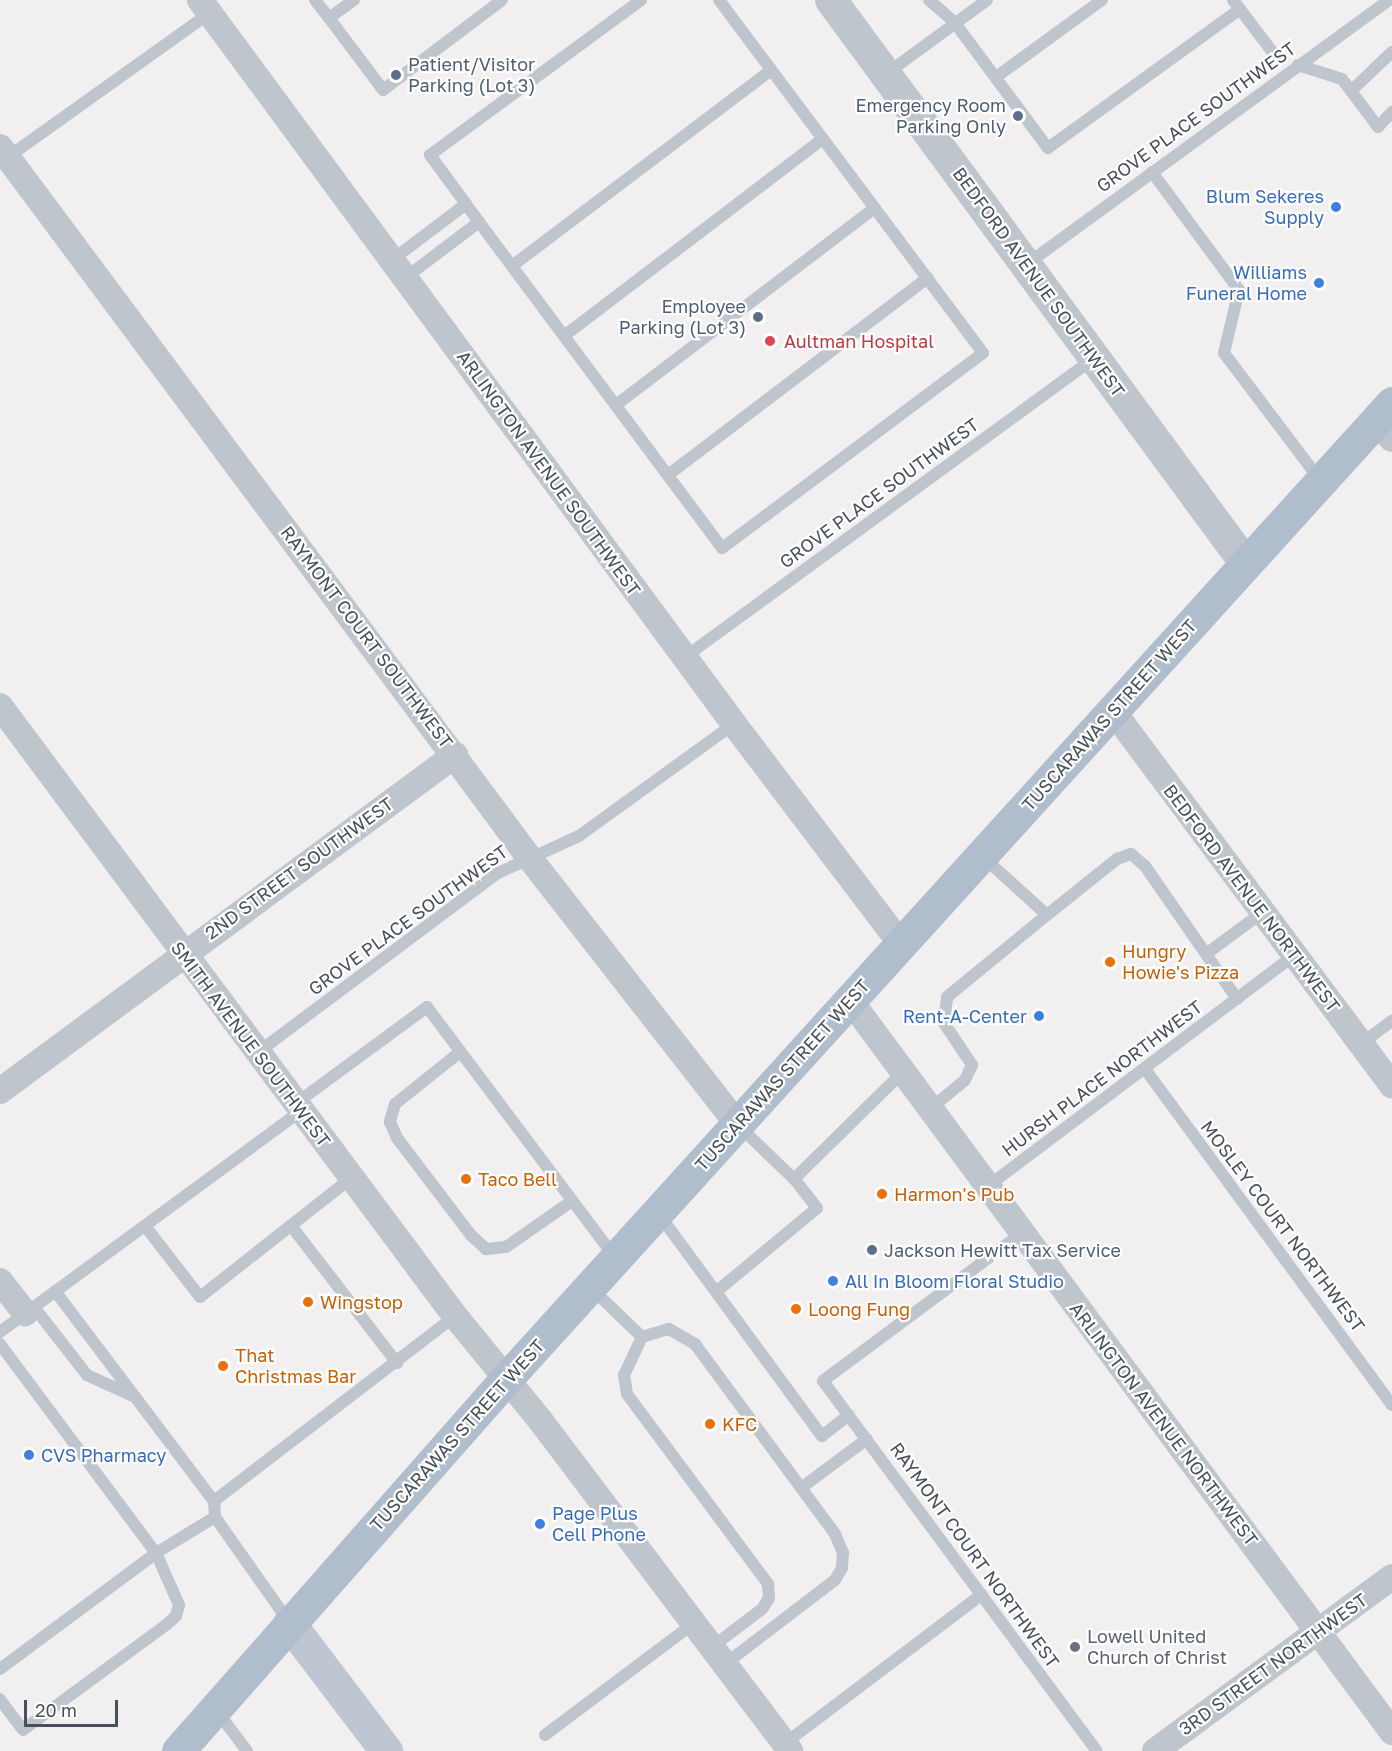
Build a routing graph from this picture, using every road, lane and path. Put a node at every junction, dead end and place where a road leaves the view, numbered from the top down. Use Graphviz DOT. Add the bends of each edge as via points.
graph roads {
  1 [pos="315,0"];
  2 [pos="354,0"];
  3 [pos="502,0"];
  4 [pos="641,0"];
  5 [pos="719,0"];
  6 [pos="831,0"];
  7 [pos="929,0"];
  8 [pos="987,0"];
  9 [pos="1102,0"];
  10 [pos="1389,0"];
  11 [pos="1237,4"];
  12 [pos="205,7"];
  13 [pos="329,18"];
  14 [pos="955,23"];
  15 [pos="1392,52"];
  16 [pos="1274,54"];
  17 [pos="1298,65"];
  18 [pos="771,70"];
  19 [pos="886,74"];
  20 [pos="996,77"];
  21 [pos="1352,91"];
  22 [pos="1392,112"];
  23 [pos="823,139"];
  24 [pos="4,152"];
  25 [pos="1152,172"];
  26 [pos="465,204"];
  27 [pos="876,208"];
  28 [pos="479,222"];
  29 [pos="1026,264"];
  30 [pos="512,266"];
  31 [pos="398,269"];
  32 [pos="928,278"];
  33 [pos="564,336"];
  34 [pos="1095,357"];
  35 [pos="616,405"];
  36 [pos="1387,421"];
  37 [pos="668,475"];
  38 [pos="1321,482"];
  39 [pos="1246,564"];
  40 [pos="685,657"];
  41 [pos="0,706"];
  42 [pos="1113,711"];
  43 [pos="734,724"];
  44 [pos="455,755"];
  45 [pos="528,856"];
  46 [pos="981,856"];
  47 [pos="1263,912"];
  48 [pos="1047,915"];
  49 [pos="901,944"];
  50 [pos="183,953"];
  51 [pos="1206,954"];
  52 [pos="1295,956"];
  53 [pos="1238,999"];
  54 [pos="850,1000"];
  55 [pos="1392,1022"];
  56 [pos="1361,1044"];
  57 [pos="460,1052"];
  58 [pos="257,1053"];
  59 [pos="1145,1069"];
  60 [pos="903,1072"];
  61 [pos="1392,1085"];
  62 [pos="0,1091"];
  63 [pos="298,1108"];
  64 [pos="930,1109"];
  65 [pos="738,1125"];
  66 [pos="351,1178"];
  67 [pos="794,1179"];
  68 [pos="988,1186"];
  69 [pos="572,1201"];
  70 [pos="657,1212"];
  71 [pos="145,1226"];
  72 [pos="292,1227"];
  73 [pos="1022,1233"];
  74 [pos="616,1259"];
  75 [pos="0,1281"];
  76 [pos="590,1287"];
  77 [pos="55,1291"];
  78 [pos="716,1292"];
  79 [pos="29,1310"];
  80 [pos="455,1316"];
  81 [pos="0,1332"];
  82 [pos="642,1336"];
  83 [pos="0,1344"];
  84 [pos="397,1363"];
  85 [pos="506,1379"];
  86 [pos="136,1398"];
  87 [pos="1392,1405"];
  88 [pos="849,1415"];
  89 [pos="867,1439"];
  90 [pos="801,1488"];
  91 [pos="214,1501"];
  92 [pos="215,1517"];
  93 [pos="156,1553"];
  94 [pos="1392,1577"];
  95 [pos="982,1594"];
  96 [pos="289,1623"];
  97 [pos="694,1623"];
  98 [pos="1318,1631"];
  99 [pos="718,1655"];
  100 [pos="0,1669"];
  101 [pos="0,1699"];
  102 [pos="214,1708"];
  103 [pos="1392,1732"];
  104 [pos="545,1735"];
  105 [pos="787,1747"];
  106 [pos="178,1751"];
  107 [pos="247,1751"];
  108 [pos="386,1751"];
  109 [pos="1097,1751"];
  110 [pos="1155,1751"];
  1 -- 13 [label="lane"];
  2 -- 13 [label="lane"];
  3 -- 13 [label="lane" via="383,90"];
  4 -- 26 [label="lane" via="430,155"];
  5 -- 18 [label="lane"];
  6 -- 19 [label="street, BEDFORD AVENUE SOUTHWEST"];
  7 -- 14 [label="lane"];
  8 -- 14 [label="lane"];
  9 -- 20 [label="lane"];
  10 -- 17 [label="lane, GROVE PLACE SOUTHWEST"];
  11 -- 16 [label="lane"];
  11 -- 20 [label="lane" via="1048,148"];
  12 -- 24 [label="lane"];
  12 -- 31 [label="street, ARLINGTON AVENUE SOUTHWEST"];
  14 -- 19 [label="lane"];
  14 -- 20 [label="lane"];
  15 -- 21 [label="lane"];
  17 -- 21 [label="lane" via="1342,79"];
  17 -- 25 [label="lane, GROVE PLACE SOUTHWEST"];
  18 -- 23 [label="lane"];
  18 -- 30 [label="lane"];
  19 -- 29 [label="street, BEDFORD AVENUE SOUTHWEST"];
  21 -- 22 [label="lane" via="1378,127"];
  23 -- 27 [label="lane"];
  23 -- 33 [label="lane"];
  24 -- 44 [label="street, RAYMONT COURT SOUTHWEST"];
  25 -- 29 [label="lane, GROVE PLACE SOUTHWEST"];
  25 -- 38 [label="lane" via="1239,290 1224,354"];
  26 -- 28 [label="lane"];
  26 -- 31 [label="lane"];
  27 -- 32 [label="lane"];
  27 -- 35 [label="lane"];
  28 -- 30 [label="lane"];
  28 -- 31 [label="lane"];
  29 -- 34 [label="street, BEDFORD AVENUE SOUTHWEST"];
  30 -- 33 [label="lane"];
  31 -- 40 [label="street, ARLINGTON AVENUE SOUTHWEST"];
  32 -- 37 [label="lane"];
  32 -- 37 [label="lane" via="983,352 974,360 722,548"];
  33 -- 35 [label="lane"];
  34 -- 39 [label="street, BEDFORD AVENUE SOUTHWEST"];
  34 -- 40 [label="lane, GROVE PLACE SOUTHWEST"];
  35 -- 37 [label="lane"];
  36 -- 38 [label="main road, TUSCARAWAS STREET WEST"];
  38 -- 39 [label="main road, TUSCARAWAS STREET WEST"];
  39 -- 42 [label="main road, TUSCARAWAS STREET WEST"];
  40 -- 43 [label="street, ARLINGTON AVENUE SOUTHWEST"];
  41 -- 50 [label="street, SMITH AVENUE SOUTHWEST"];
  42 -- 46 [label="main road, TUSCARAWAS STREET WEST"];
  42 -- 47 [label="street, BEDFORD AVENUE NORTHWEST"];
  43 -- 45 [label="lane, GROVE PLACE SOUTHWEST" via="579,836"];
  43 -- 49 [label="street, ARLINGTON AVENUE SOUTHWEST"];
  44 -- 45 [label="street, RAYMONT COURT SOUTHWEST"];
  44 -- 50 [label="street, 2ND STREET SOUTHWEST"];
  45 -- 58 [label="lane, GROVE PLACE SOUTHWEST" via="498,873"];
  45 -- 65 [label="street, RAYMONT COURT SOUTHWEST"];
  46 -- 48 [label="lane"];
  46 -- 49 [label="main road, TUSCARAWAS STREET WEST"];
  47 -- 51 [label="lane"];
  47 -- 52 [label="street, BEDFORD AVENUE NORTHWEST"];
  48 -- 51 [label="lane" via="1117,859 1131,854 1145,866"];
  48 -- 64 [label="lane" via="947,997 944,1023 972,1065 966,1080"];
  49 -- 54 [label="main road, TUSCARAWAS STREET WEST"];
  50 -- 58 [label="street, SMITH AVENUE SOUTHWEST"];
  50 -- 62 [label="street, 2ND STREET SOUTHWEST"];
  51 -- 53 [label="lane"];
  52 -- 53 [label="lane, HURSH PLACE NORTHWEST"];
  52 -- 56 [label="street, BEDFORD AVENUE NORTHWEST"];
  53 -- 59 [label="lane, HURSH PLACE NORTHWEST"];
  54 -- 60 [label="street, ARLINGTON AVENUE NORTHWEST"];
  54 -- 65 [label="main road, TUSCARAWAS STREET WEST"];
  55 -- 56 [label="lane"];
  56 -- 61 [label="street, BEDFORD AVENUE NORTHWEST"];
  57 -- 63 [label="lane" via="427,1007"];
  57 -- 69 [label="lane"];
  57 -- 69 [label="lane" via="395,1104 390,1122 397,1138 486,1249 506,1247"];
  58 -- 63 [label="street, SMITH AVENUE SOUTHWEST"];
  59 -- 68 [label="lane, HURSH PLACE NORTHWEST"];
  59 -- 87 [label="lane, MOSLEY COURT NORTHWEST"];
  60 -- 64 [label="street, ARLINGTON AVENUE NORTHWEST"];
  60 -- 67 [label="lane"];
  63 -- 66 [label="street, SMITH AVENUE SOUTHWEST"];
  63 -- 71 [label="lane"];
  64 -- 68 [label="street, ARLINGTON AVENUE NORTHWEST"];
  65 -- 67 [label="lane"];
  65 -- 70 [label="main road, TUSCARAWAS STREET WEST"];
  66 -- 72 [label="lane"];
  66 -- 80 [label="street, SMITH AVENUE SOUTHWEST"];
  67 -- 78 [label="lane" via="817,1208"];
  68 -- 73 [label="street, ARLINGTON AVENUE NORTHWEST"];
  69 -- 74 [label="lane"];
  70 -- 74 [label="main road, TUSCARAWAS STREET WEST"];
  70 -- 78 [label="lane"];
  71 -- 72 [label="lane" via="200,1296"];
  71 -- 77 [label="lane"];
  72 -- 84 [label="lane"];
  73 -- 88 [label="lane, RAYMONT COURT NORTHWEST" via="823,1381"];
  73 -- 98 [label="street, ARLINGTON AVENUE NORTHWEST"];
  74 -- 76 [label="main road, TUSCARAWAS STREET WEST"];
  75 -- 79 [label="street"];
  76 -- 82 [label="lane"];
  76 -- 85 [label="main road, TUSCARAWAS STREET WEST"];
  77 -- 79 [label="lane"];
  77 -- 86 [label="lane"];
  78 -- 88 [label="lane" via="822,1436"];
  79 -- 81 [label="lane"];
  79 -- 86 [label="lane" via="87,1375"];
  80 -- 84 [label="lane"];
  80 -- 85 [label="street, SMITH AVENUE SOUTHWEST"];
  82 -- 90 [label="lane" via="669,1329 692,1341"];
  82 -- 99 [label="lane" via="624,1376 627,1394 769,1588 769,1598 762,1609"];
  83 -- 93 [label="lane"];
  84 -- 91 [label="lane"];
  85 -- 96 [label="main road, TUSCARAWAS STREET WEST"];
  85 -- 97 [label="street, SMITH AVENUE SOUTHWEST"];
  86 -- 91 [label="lane"];
  88 -- 89 [label="lane, RAYMONT COURT NORTHWEST"];
  89 -- 90 [label="lane"];
  89 -- 95 [label="lane, RAYMONT COURT NORTHWEST"];
  90 -- 99 [label="lane" via="839,1540 844,1561 835,1580"];
  91 -- 92 [label="lane"];
  92 -- 93 [label="lane"];
  92 -- 96 [label="lane"];
  93 -- 100 [label="lane"];
  93 -- 101 [label="lane" via="179,1605 171,1621 23,1730"];
  94 -- 98 [label="street, 3RD STREET NORTHWEST"];
  95 -- 105 [label="lane"];
  95 -- 109 [label="lane, RAYMONT COURT NORTHWEST"];
  96 -- 102 [label="main road, TUSCARAWAS STREET WEST"];
  96 -- 108 [label="main road"];
  97 -- 99 [label="street, SMITH AVENUE SOUTHWEST"];
  97 -- 104 [label="lane"];
  98 -- 103 [label="street, ARLINGTON AVENUE NORTHWEST"];
  98 -- 110 [label="street, 3RD STREET NORTHWEST"];
  99 -- 105 [label="street, SMITH AVENUE SOUTHWEST"];
  102 -- 106 [label="main road, TUSCARAWAS STREET WEST"];
  102 -- 107 [label="lane"];
}
